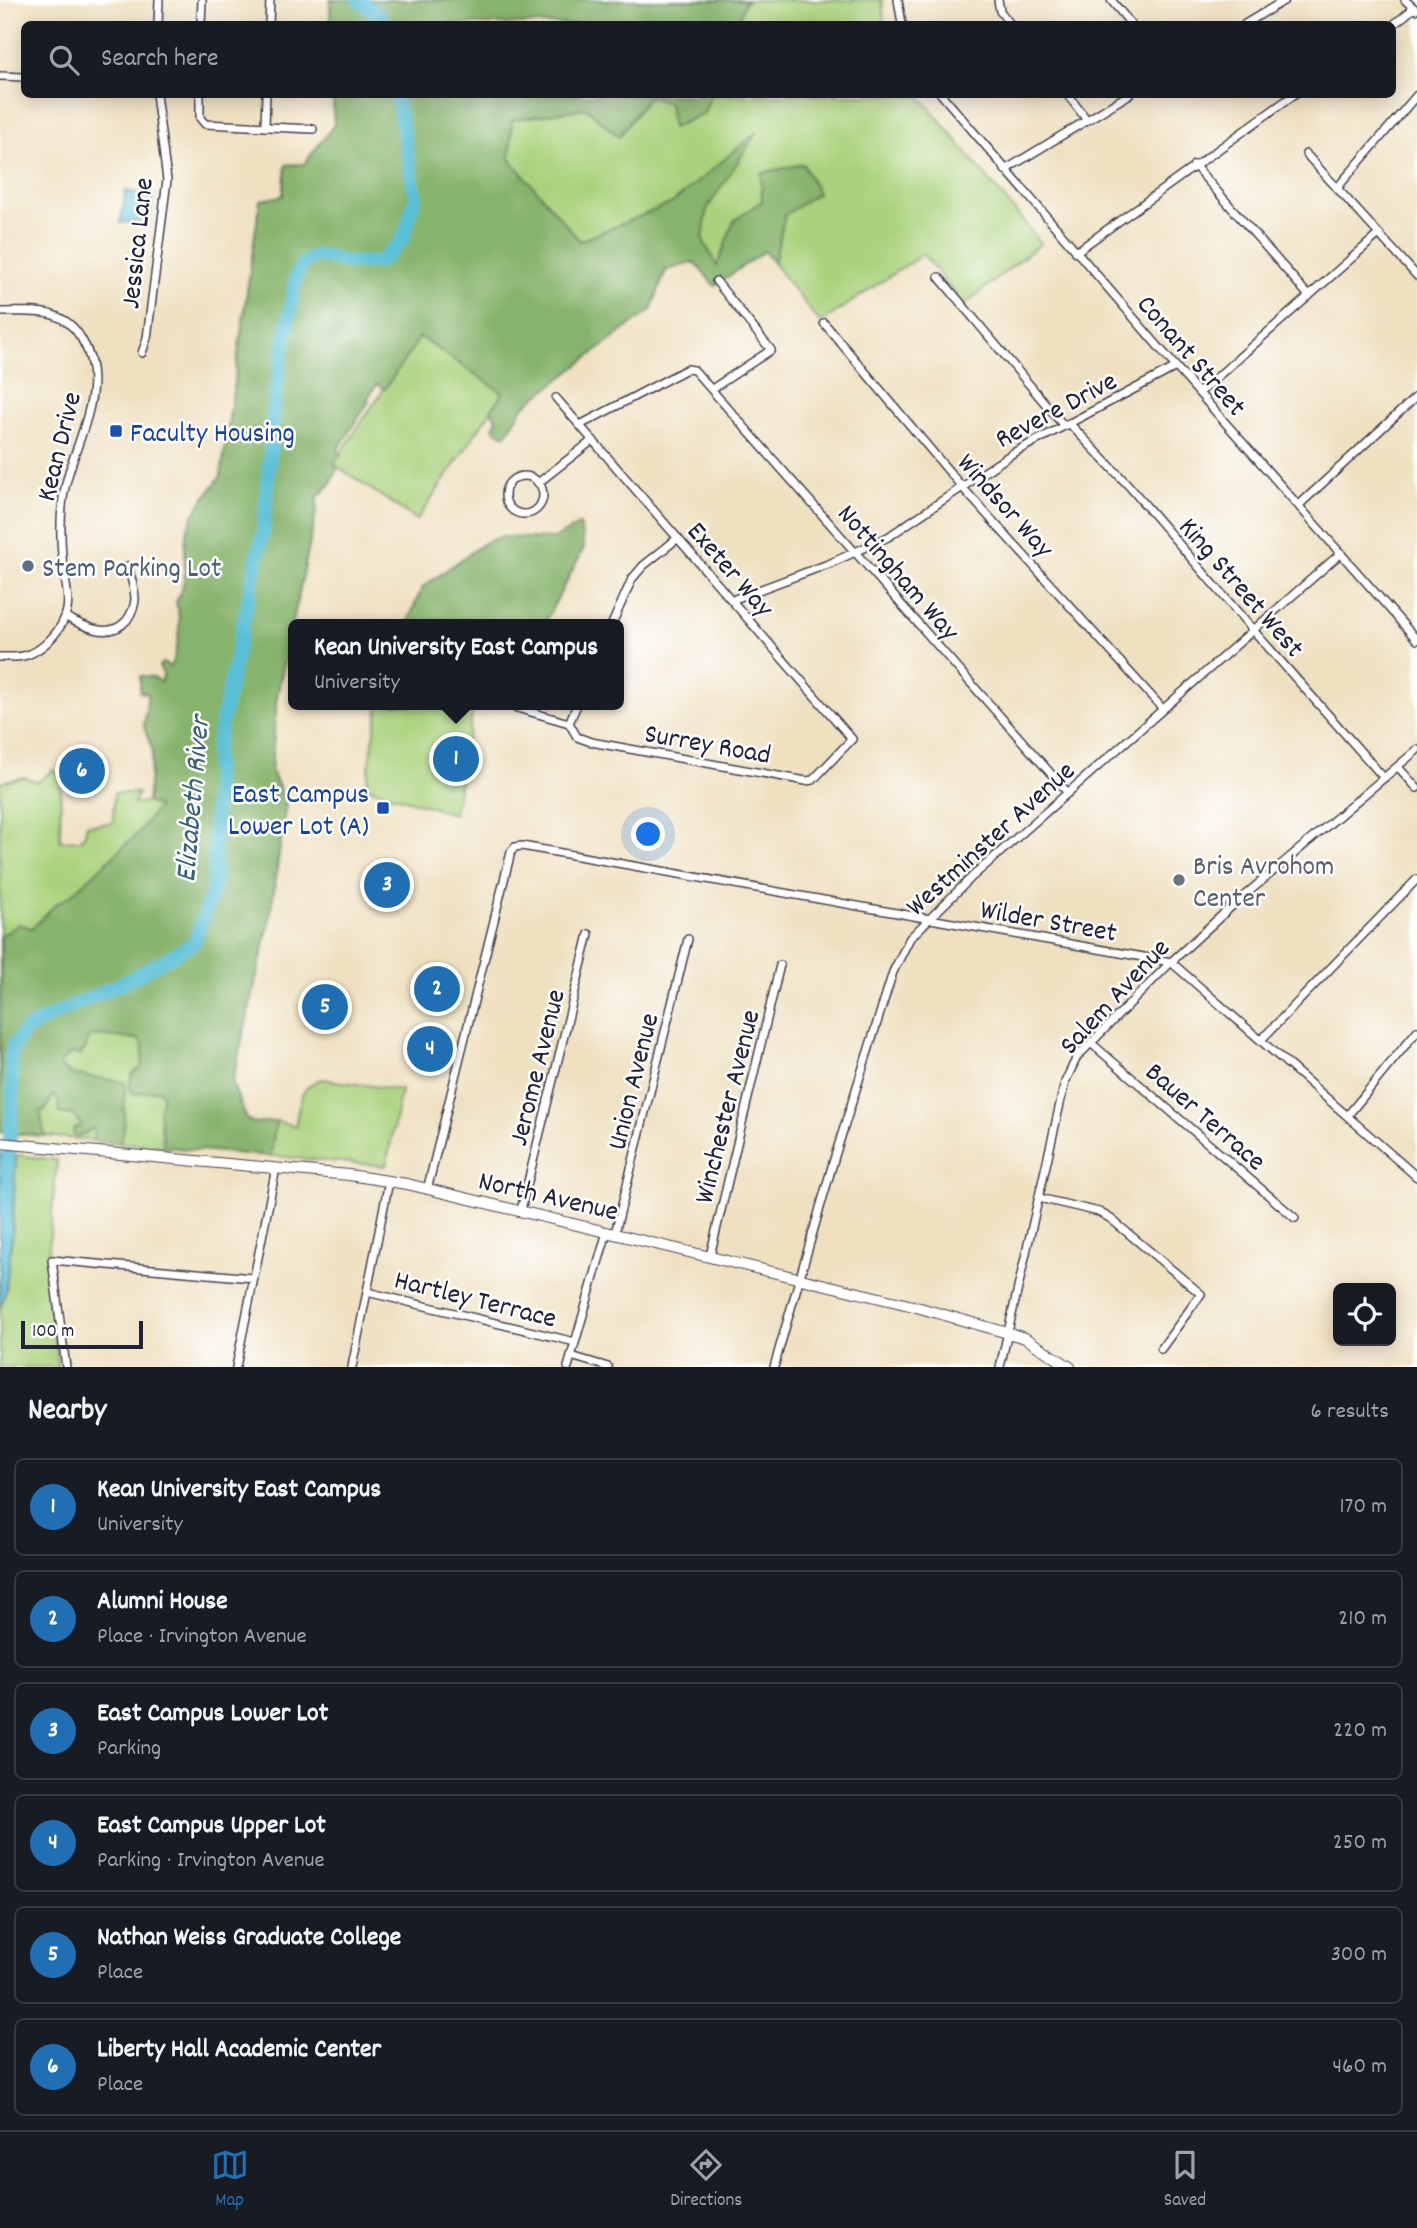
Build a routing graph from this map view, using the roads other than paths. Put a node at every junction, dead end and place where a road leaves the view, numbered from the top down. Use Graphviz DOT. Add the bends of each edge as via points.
graph roads {
  1 [pos="159,0"];
  2 [pos="202,0"];
  3 [pos="270,0"];
  4 [pos="898,0"];
  5 [pos="998,0"];
  6 [pos="1111,0"];
  7 [pos="1284,0"];
  8 [pos="1405,0"];
  9 [pos="1416,9"];
  10 [pos="158,21"];
  11 [pos="201,21"];
  12 [pos="269,21"];
  13 [pos="902,21"];
  14 [pos="1008,21"];
  15 [pos="1128,21"];
  16 [pos="1250,21"];
  17 [pos="1396,23"];
  18 [pos="0,76"];
  19 [pos="21,77"];
  20 [pos="1417,95"];
  21 [pos="157,98"];
  22 [pos="200,98"];
  23 [pos="267,98"];
  24 [pos="944,98"];
  25 [pos="1070,98"];
  26 [pos="1123,98"];
  27 [pos="1289,98"];
  28 [pos="1087,120"];
  29 [pos="265,127"];
  30 [pos="313,129"];
  31 [pos="1306,154"];
  32 [pos="1194,165"];
  33 [pos="1006,170"];
  34 [pos="1337,188"];
  35 [pos="1379,234"];
  36 [pos="1076,252"];
  37 [pos="1417,276"];
  38 [pos="939,277"];
  39 [pos="716,281"];
  40 [pos="1309,296"];
  41 [pos="0,312"];
  42 [pos="824,323"];
  43 [pos="142,353"];
  44 [pos="1176,368"];
  45 [pos="712,389"];
  46 [pos="1199,393"];
  47 [pos="1417,396"];
  48 [pos="556,398"];
  49 [pos="580,425"];
  50 [pos="1066,425"];
  51 [pos="593,440"];
  52 [pos="538,483"];
  53 [pos="962,486"];
  54 [pos="1298,505"];
  55 [pos="678,538"];
  56 [pos="856,552"];
  57 [pos="1341,553"];
  58 [pos="128,566"];
  59 [pos="732,600"];
  60 [pos="66,617"];
  61 [pos="614,619"];
  62 [pos="1253,630"];
  63 [pos="1417,640"];
  64 [pos="0,657"];
  65 [pos="1163,709"];
  66 [pos="524,710"];
  67 [pos="575,710"];
  68 [pos="569,723"];
  69 [pos="852,739"];
  70 [pos="1417,750"];
  71 [pos="1398,767"];
  72 [pos="1384,778"];
  73 [pos="1417,788"];
  74 [pos="1068,793"];
  75 [pos="1417,879"];
  76 [pos="927,919"];
  77 [pos="589,934"];
  78 [pos="688,939"];
  79 [pos="1171,962"];
  80 [pos="780,965"];
  81 [pos="1417,1031"];
  82 [pos="1261,1040"];
  83 [pos="1091,1043"];
  84 [pos="1348,1115"];
  85 [pos="0,1143"];
  86 [pos="276,1168"];
  87 [pos="1417,1177"];
  88 [pos="389,1181"];
  89 [pos="428,1190"];
  90 [pos="1039,1198"];
  91 [pos="521,1210"];
  92 [pos="1295,1218"];
  93 [pos="611,1233"];
  94 [pos="710,1256"];
  95 [pos="253,1278"];
  96 [pos="801,1279"];
  97 [pos="367,1292"];
  98 [pos="1007,1333"];
  99 [pos="575,1342"];
  100 [pos="1161,1349"];
  101 [pos="571,1356"];
  102 [pos="66,1367"];
  103 [pos="236,1367"];
  104 [pos="352,1367"];
  105 [pos="568,1367"];
  106 [pos="608,1367"];
  107 [pos="774,1367"];
  108 [pos="1000,1367"];
  109 [pos="1070,1367"];
  1 -- 10 [label="street"];
  2 -- 11 [label="street"];
  3 -- 12 [label="street"];
  4 -- 13 [label="street"];
  5 -- 14 [label="street"];
  6 -- 15 [label="street"];
  7 -- 16 [label="street"];
  8 -- 9 [label="street"];
  9 -- 17 [label="street"];
  18 -- 19 [label="street"];
  20 -- 34 [label="street"];
  21 -- 43 [label="street, Jessica Lane" via="167,180"];
  22 -- 29 [label="street" via="200,118 205,124"];
  23 -- 29 [label="street"];
  24 -- 33 [label="street, Conant Street"];
  25 -- 28 [label="street"];
  26 -- 28 [label="street"];
  27 -- 32 [label="street"];
  28 -- 33 [label="street"];
  29 -- 30 [label="street"];
  31 -- 34 [label="street"];
  32 -- 36 [label="street"];
  32 -- 40 [label="street"];
  33 -- 36 [label="street, Conant Street"];
  34 -- 35 [label="street"];
  35 -- 37 [label="street"];
  35 -- 40 [label="street"];
  36 -- 44 [label="street, Conant Street"];
  38 -- 50 [label="street, King Street West"];
  39 -- 45 [label="street" via="771,350"];
  40 -- 46 [label="street"];
  41 -- 60 [label="street, Kean Drive" via="36,312 66,320 90,357 91,402 63,492"];
  42 -- 53 [label="street, Windsor Way"];
  44 -- 46 [label="street, Conant Street"];
  44 -- 50 [label="street, Revere Drive"];
  45 -- 49 [label="street, Nottingham Way" via="694,370 687,369"];
  45 -- 56 [label="street, Nottingham Way"];
  46 -- 54 [label="street, Conant Street"];
  47 -- 54 [label="street"];
  48 -- 49 [label="street, Exeter Way"];
  49 -- 51 [label="street, Exeter Way"];
  50 -- 53 [label="street, Revere Drive"];
  50 -- 62 [label="street, King Street West" via="1129,486"];
  51 -- 52 [label="street"];
  51 -- 55 [label="street, Exeter Way"];
  52 -- 52 [label="street" via="527,477 511,482 506,492 511,509 521,514 538,509 543,498"];
  53 -- 56 [label="street, Revere Drive" via="913,522"];
  53 -- 65 [label="street, Windsor Way"];
  54 -- 57 [label="street, Conant Street"];
  55 -- 59 [label="street, Exeter Way"];
  55 -- 61 [label="street" via="632,579"];
  56 -- 59 [label="street, Revere Drive"];
  56 -- 74 [label="street, Nottingham Way"];
  57 -- 62 [label="street, Westminster Avenue"];
  57 -- 63 [label="street, Conant Street"];
  58 -- 60 [label="street" via="135,599 124,623 106,631"];
  59 -- 69 [label="street, Exeter Way"];
  60 -- 64 [label="street" via="36,650 25,656"];
  62 -- 65 [label="street, Westminster Avenue"];
  62 -- 72 [label="street, King Street West"];
  65 -- 74 [label="street, Westminster Avenue"];
  66 -- 68 [label="street, Surrey Road"];
  67 -- 68 [label="street"];
  68 -- 69 [label="street, Surrey Road" via="577,737 591,742 806,781 813,780"];
  70 -- 71 [label="street, Salem Avenue"];
  71 -- 72 [label="street, Salem Avenue"];
  71 -- 73 [label="street"];
  72 -- 79 [label="street, Salem Avenue"];
  74 -- 76 [label="street, Westminster Avenue"];
  75 -- 82 [label="street"];
  76 -- 79 [label="street, Wilder Street"];
  76 -- 89 [label="street, Wilder Street" via="515,848"];
  76 -- 96 [label="street, Westminster Avenue" via="910,937 893,972"];
  77 -- 91 [label="street, Jerome Avenue"];
  78 -- 93 [label="street, Union Avenue"];
  79 -- 82 [label="street"];
  79 -- 83 [label="street, Salem Avenue"];
  80 -- 94 [label="street, Winchester Avenue"];
  81 -- 84 [label="street"];
  82 -- 84 [label="street"];
  83 -- 90 [label="street, Salem Avenue" via="1065,1082"];
  83 -- 92 [label="street, Bauer Terrace"];
  84 -- 87 [label="street"];
  85 -- 86 [label="main road, North Avenue"];
  86 -- 88 [label="main road, North Avenue"];
  86 -- 95 [label="street"];
  88 -- 89 [label="main road, North Avenue"];
  88 -- 97 [label="street"];
  89 -- 91 [label="main road, North Avenue"];
  90 -- 98 [label="street, Salem Avenue"];
  90 -- 100 [label="street" via="1111,1219 1201,1294"];
  91 -- 93 [label="main road, North Avenue"];
  93 -- 94 [label="main road, North Avenue"];
  93 -- 99 [label="street, Union Avenue"];
  94 -- 96 [label="main road, North Avenue"];
  95 -- 102 [label="street" via="52,1260"];
  95 -- 103 [label="street"];
  96 -- 98 [label="main road, North Avenue"];
  96 -- 107 [label="street, Westminster Avenue"];
  97 -- 99 [label="street, Hartley Terrace"];
  97 -- 104 [label="street"];
  98 -- 108 [label="street, Salem Avenue"];
  98 -- 109 [label="main road, North Avenue" via="1025,1338"];
  99 -- 101 [label="street, Union Avenue"];
  101 -- 105 [label="street, Union Avenue"];
  101 -- 106 [label="street"];
}
